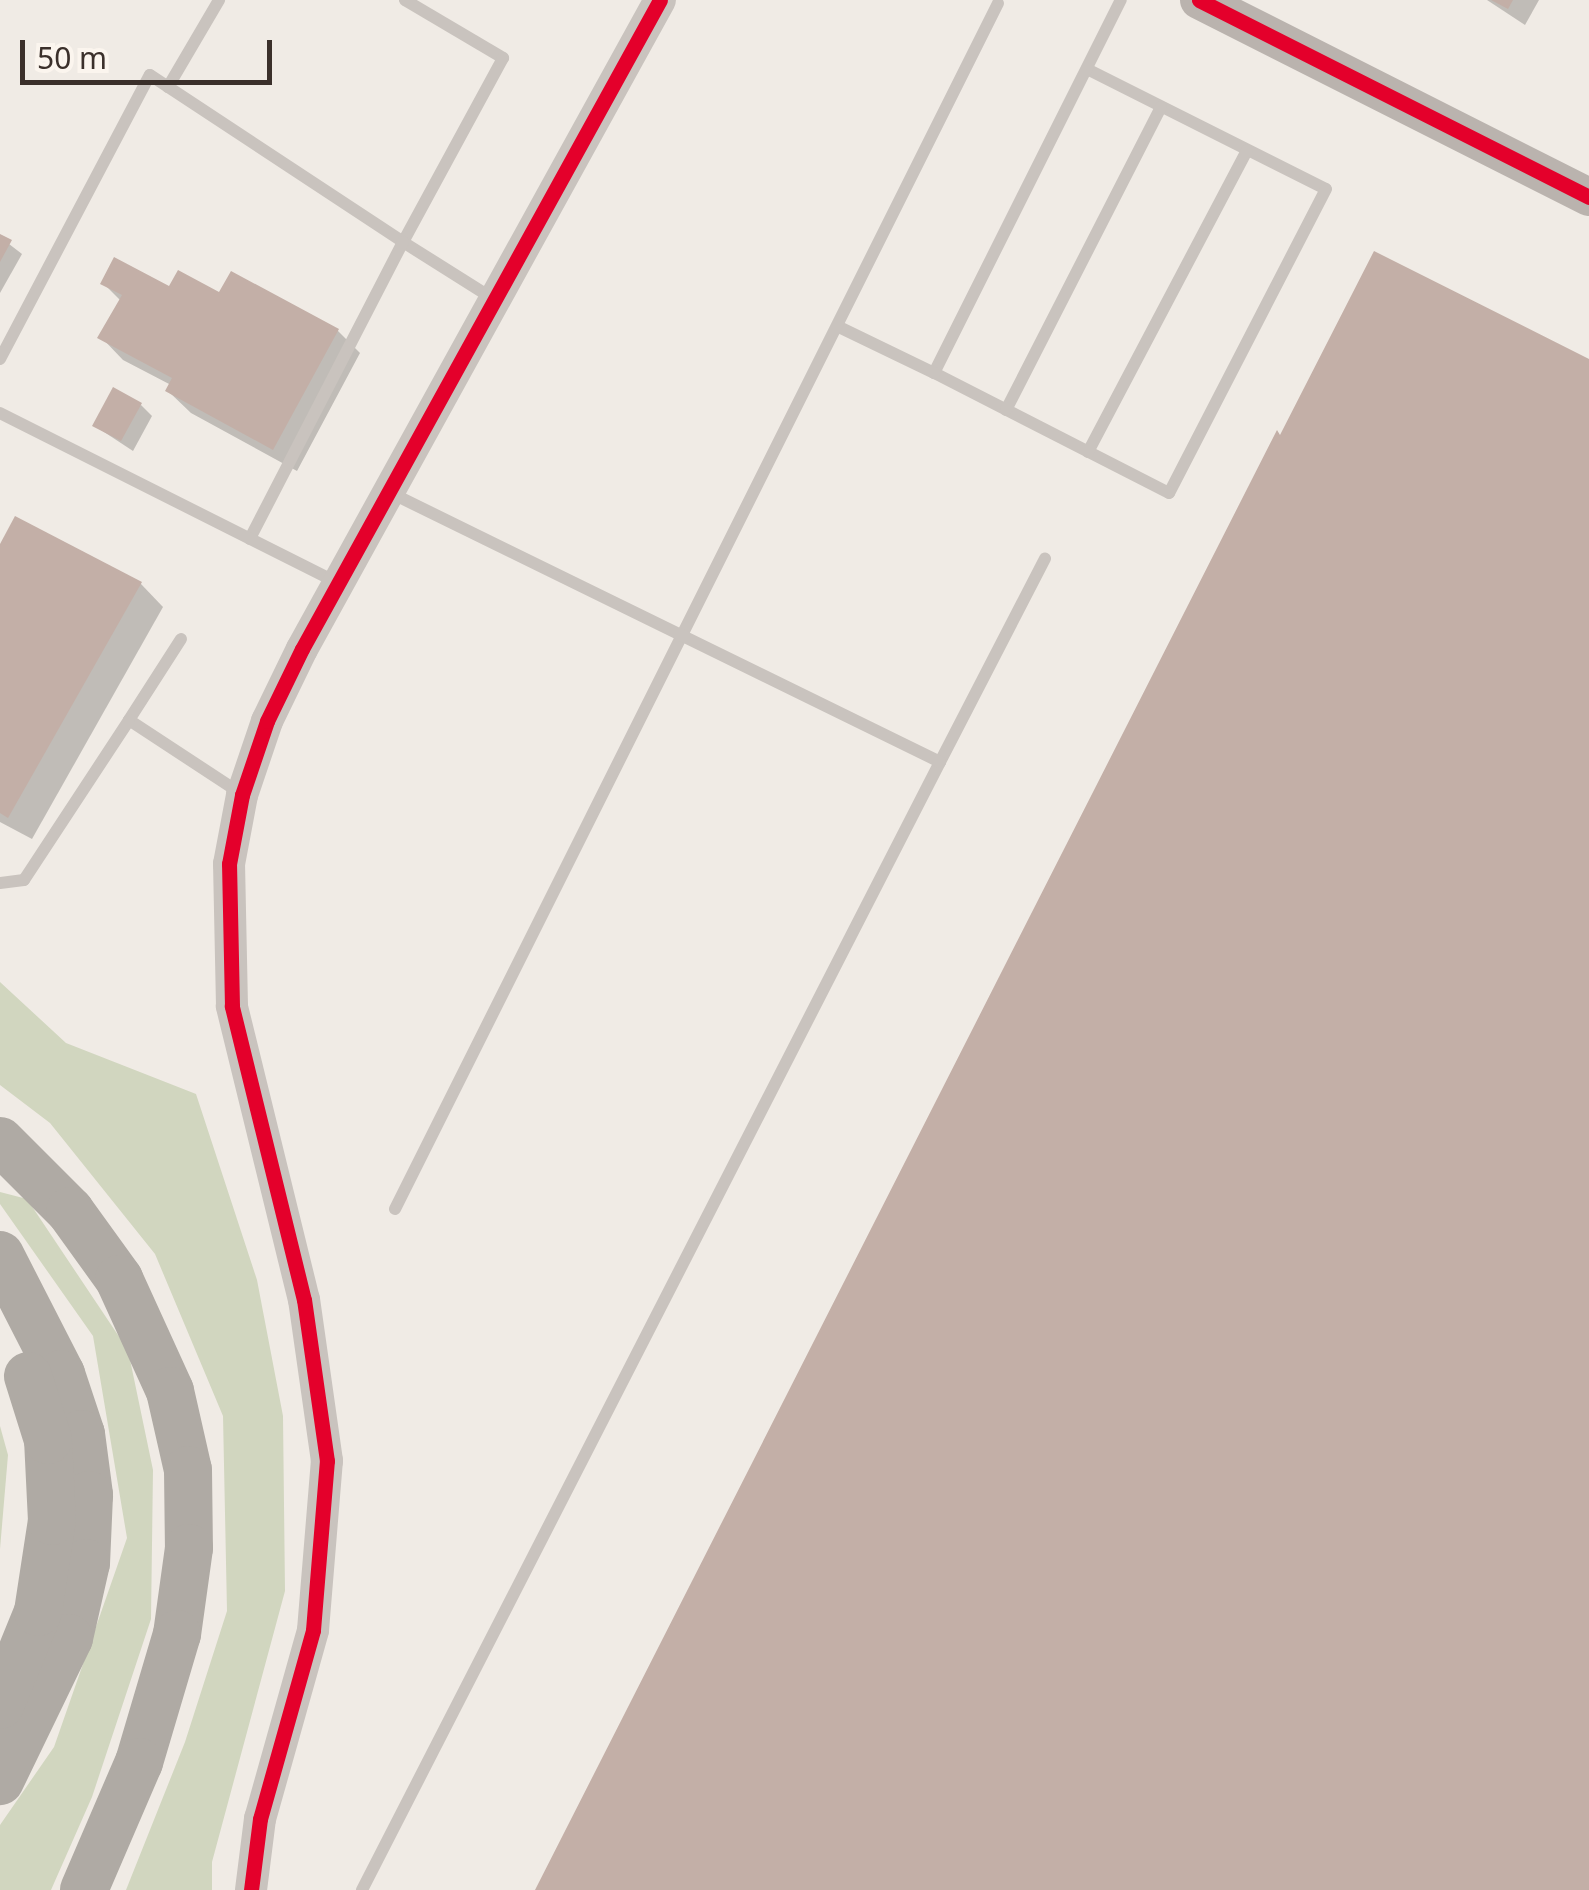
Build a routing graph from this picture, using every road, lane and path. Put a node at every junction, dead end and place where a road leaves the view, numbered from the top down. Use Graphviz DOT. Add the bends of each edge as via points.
graph roads {
  1 [pos="219,0"];
  2 [pos="404,0"];
  3 [pos="660,0"];
  4 [pos="1121,0"];
  5 [pos="1199,0"];
  6 [pos="998,3"];
  7 [pos="1087,69"];
  8 [pos="168,87"];
  9 [pos="1161,107"];
  10 [pos="1247,150"];
  11 [pos="1589,197"];
  12 [pos="403,242"];
  13 [pos="495,300"];
  14 [pos="839,327"];
  15 [pos="0,359"];
  16 [pos="934,373"];
  17 [pos="1006,410"];
  18 [pos="0,413"];
  19 [pos="1088,452"];
  20 [pos="389,492"];
  21 [pos="250,539"];
  22 [pos="1046,559"];
  23 [pos="338,584"];
  24 [pos="686,637"];
  25 [pos="181,639"];
  26 [pos="129,720"];
  27 [pos="940,762"];
  28 [pos="242,794"];
  29 [pos="0,882"];
  30 [pos="0,1141"];
  31 [pos="395,1209"];
  32 [pos="0,1256"];
  33 [pos="0,1319"];
  34 [pos="0,1704"];
  35 [pos="0,1781"];
  36 [pos="84,1890"];
  37 [pos="250,1890"];
  38 [pos="362,1890"];
  1 -- 8 [label="lane"];
  2 -- 12 [label="lane" via="503,58"];
  3 -- 13 [label="street"];
  4 -- 7 [label="lane"];
  5 -- 11 [label="main road"];
  6 -- 14 [label="lane"];
  7 -- 9 [label="lane"];
  7 -- 16 [label="lane"];
  8 -- 12 [label="lane"];
  8 -- 15 [label="lane" via="150,75"];
  9 -- 10 [label="lane"];
  9 -- 17 [label="lane"];
  10 -- 19 [label="lane"];
  10 -- 19 [label="lane" via="1326,189 1169,493"];
  12 -- 13 [label="lane"];
  12 -- 21 [label="lane"];
  13 -- 20 [label="street"];
  14 -- 16 [label="lane"];
  14 -- 24 [label="lane"];
  16 -- 17 [label="lane"];
  17 -- 19 [label="lane"];
  18 -- 21 [label="lane"];
  20 -- 23 [label="street"];
  20 -- 24 [label="lane"];
  21 -- 23 [label="lane"];
  22 -- 27 [label="lane"];
  23 -- 28 [label="street" via="267,721"];
  24 -- 27 [label="lane"];
  24 -- 31 [label="lane"];
  25 -- 26 [label="lane"];
  26 -- 28 [label="lane"];
  26 -- 29 [label="lane" via="24,880"];
  27 -- 38 [label="lane"];
  28 -- 37 [label="street" via="229,864 232,1006 310,1332 327,1462 312,1630 260,1818"];
  30 -- 36 [label="highway" via="70,1211 119,1278 166,1378 188,1470 189,1548 177,1634 139,1762"];
  32 -- 35 [label="highway" via="62,1374 81,1434 88,1512 86,1563 69,1638"];
  33 -- 34 [label="highway" via="41,1413 52,1496 38,1612"];
}
